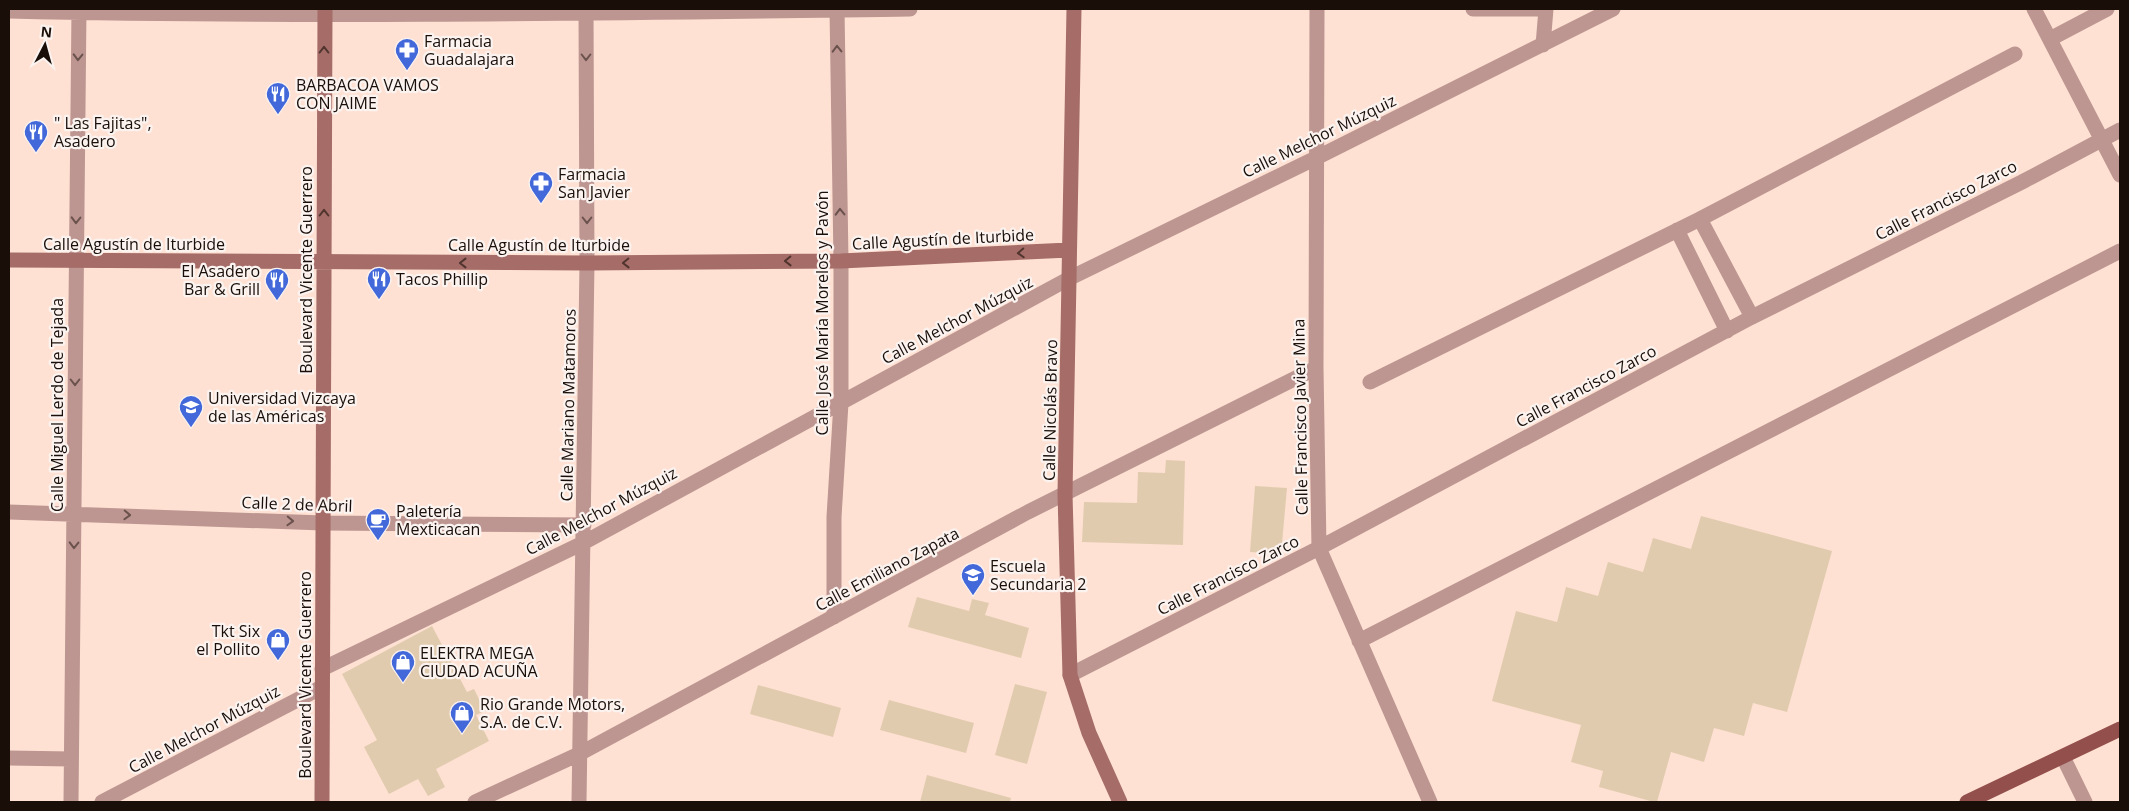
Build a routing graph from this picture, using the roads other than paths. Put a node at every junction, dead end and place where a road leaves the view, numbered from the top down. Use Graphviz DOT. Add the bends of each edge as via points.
graph roads {
  1 [pos="836,9"];
  2 [pos="910,9"];
  3 [pos="1074,9"];
  4 [pos="1317,9"];
  5 [pos="1472,9"];
  6 [pos="1546,9"];
  7 [pos="1613,9"];
  8 [pos="2034,9"];
  9 [pos="2107,9"];
  10 [pos="9,11"];
  11 [pos="79,11"];
  12 [pos="325,12"];
  13 [pos="586,12"];
  14 [pos="2050,39"];
  15 [pos="1544,45"];
  16 [pos="2015,54"];
  17 [pos="2120,130"];
  18 [pos="2102,139"];
  19 [pos="1316,158"];
  20 [pos="2120,175"];
  21 [pos="1700,219"];
  22 [pos="1677,230"];
  23 [pos="1069,250"];
  24 [pos="2120,251"];
  25 [pos="9,260"];
  26 [pos="841,261"];
  27 [pos="75,262"];
  28 [pos="324,262"];
  29 [pos="587,263"];
  30 [pos="1070,278"];
  31 [pos="1752,317"];
  32 [pos="1727,331"];
  33 [pos="1316,368"];
  34 [pos="1370,382"];
  35 [pos="840,403"];
  36 [pos="1066,494"];
  37 [pos="9,512"];
  38 [pos="74,513"];
  39 [pos="323,523"];
  40 [pos="584,525"];
  41 [pos="583,543"];
  42 [pos="1319,548"];
  43 [pos="834,617"];
  44 [pos="1359,641"];
  45 [pos="322,669"];
  46 [pos="1070,674"];
  47 [pos="322,687"];
  48 [pos="2120,729"];
  49 [pos="579,754"];
  50 [pos="9,758"];
  51 [pos="2063,758"];
  52 [pos="71,759"];
  53 [pos="71,802"];
  54 [pos="102,802"];
  55 [pos="322,802"];
  56 [pos="475,802"];
  57 [pos="579,802"];
  58 [pos="1120,802"];
  59 [pos="1429,802"];
  60 [pos="1967,802"];
  61 [pos="2085,802"];
  1 -- 2 [label="street"];
  1 -- 13 [label="street"];
  26 -- 1 [label="street, Calle José María Morelos y Pavón, one-way"];
  3 -- 23 [label="street, Calle Nicolás Bravo"];
  4 -- 19 [label="street, Calle Francisco Javier Mina"];
  5 -- 6 [label="street"];
  6 -- 15 [label="street"];
  7 -- 15 [label="street, Calle Melchor Múzquiz"];
  8 -- 14 [label="street"];
  9 -- 14 [label="street"];
  10 -- 11 [label="street"];
  11 -- 12 [label="street"];
  11 -- 27 [label="street, Calle Miguel Lerdo de Tejada, one-way"];
  12 -- 13 [label="street"];
  28 -- 12 [label="street, Boulevard Vicente Guerrero, one-way"];
  13 -- 29 [label="street, Calle Mariano Matamoros, one-way"];
  14 -- 18 [label="street"];
  15 -- 19 [label="street, Calle Melchor Múzquiz"];
  16 -- 21 [label="street"];
  17 -- 18 [label="street, Calle Francisco Zarco"];
  18 -- 20 [label="street"];
  18 -- 31 [label="street, Calle Francisco Zarco"];
  19 -- 30 [label="street, Calle Melchor Múzquiz"];
  19 -- 33 [label="street, Calle Francisco Javier Mina"];
  21 -- 22 [label="street"];
  21 -- 31 [label="street"];
  22 -- 32 [label="street"];
  22 -- 34 [label="street"];
  23 -- 26 [label="street, Calle Agustín de Iturbide, one-way"];
  23 -- 30 [label="street, Calle Nicolás Bravo"];
  24 -- 44 [label="street"];
  25 -- 27 [label="street, Calle Agustín de Iturbide"];
  26 -- 29 [label="street, Calle Agustín de Iturbide, one-way"];
  26 -- 35 [label="street, Calle José María Morelos y Pavón"];
  27 -- 28 [label="street, Calle Agustín de Iturbide"];
  27 -- 38 [label="street, Calle Miguel Lerdo de Tejada, one-way"];
  29 -- 28 [label="street, Calle Agustín de Iturbide, one-way"];
  28 -- 39 [label="street, Boulevard Vicente Guerrero"];
  29 -- 40 [label="street, Calle Mariano Matamoros"];
  30 -- 35 [label="street, Calle Melchor Múzquiz"];
  30 -- 36 [label="street, Calle Nicolás Bravo"];
  31 -- 32 [label="street, Calle Francisco Zarco"];
  32 -- 42 [label="street, Calle Francisco Zarco"];
  33 -- 36 [label="street, Calle Emiliano Zapata"];
  33 -- 42 [label="street, Calle Francisco Javier Mina"];
  35 -- 41 [label="street, Calle Melchor Múzquiz"];
  35 -- 43 [label="street, Calle José María Morelos y Pavón" via="834,516"];
  36 -- 43 [label="street, Calle Emiliano Zapata"];
  36 -- 46 [label="street, Calle Nicolás Bravo"];
  37 -- 38 [label="street, Calle 2 de Abril"];
  38 -- 39 [label="street, Calle 2 de Abril, one-way"];
  38 -- 52 [label="street, Calle Miguel Lerdo de Tejada, one-way"];
  39 -- 40 [label="street, Calle 2 de Abril"];
  39 -- 45 [label="street, Boulevard Vicente Guerrero"];
  40 -- 41 [label="street, Calle Mariano Matamoros"];
  41 -- 45 [label="street, Calle Melchor Múzquiz"];
  41 -- 49 [label="street, Calle Mariano Matamoros"];
  42 -- 44 [label="street, Calle Francisco Javier Mina"];
  42 -- 46 [label="street, Calle Francisco Zarco"];
  43 -- 49 [label="street, Calle Emiliano Zapata"];
  44 -- 59 [label="street, Calle Francisco Javier Mina"];
  45 -- 47 [label="street, Boulevard Vicente Guerrero"];
  46 -- 58 [label="street, Calle Nicolás Bravo" via="1089,732"];
  47 -- 54 [label="street, Calle Melchor Múzquiz"];
  47 -- 55 [label="street, Boulevard Vicente Guerrero"];
  48 -- 51 [label="main road"];
  49 -- 56 [label="street, Calle Emiliano Zapata"];
  49 -- 57 [label="street, Calle Mariano Matamoros"];
  50 -- 52 [label="street"];
  51 -- 60 [label="main road"];
  51 -- 61 [label="street"];
  52 -- 53 [label="street, Calle Miguel Lerdo de Tejada"];
}
